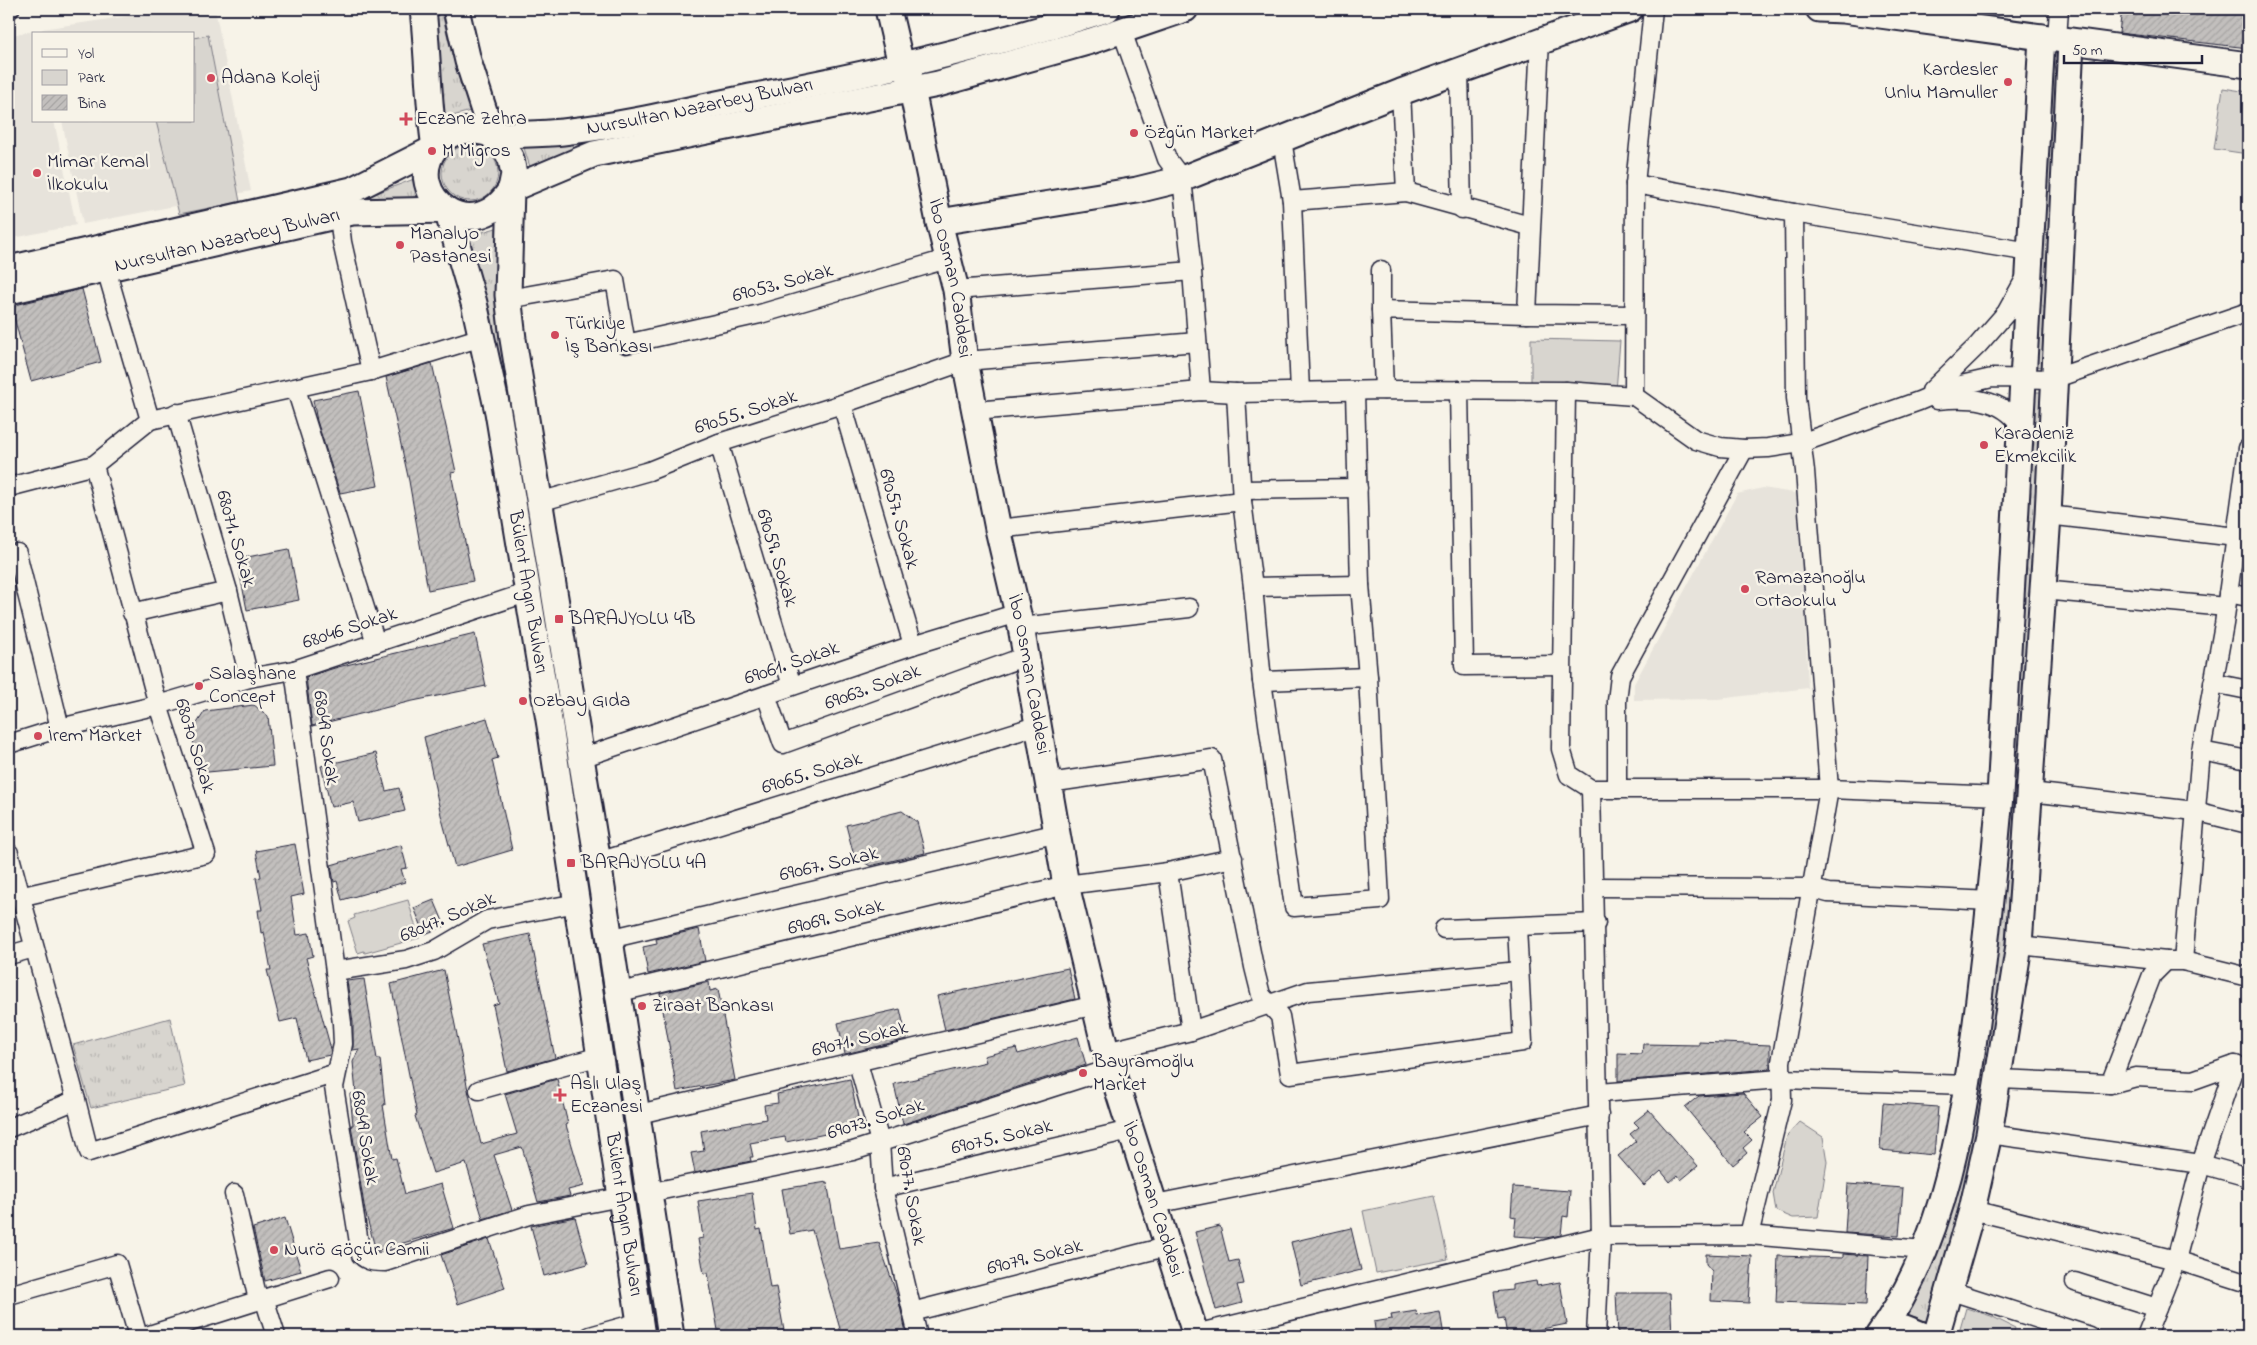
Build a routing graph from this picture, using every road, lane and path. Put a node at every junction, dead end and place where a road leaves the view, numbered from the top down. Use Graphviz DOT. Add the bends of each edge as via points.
graph roads {
  1 [pos="423,9"];
  2 [pos="456,9"];
  3 [pos="888,9"];
  4 [pos="1107,9"];
  5 [pos="1185,9"];
  6 [pos="1630,9"];
  7 [pos="1653,9"];
  8 [pos="1819,9"];
  9 [pos="2059,9"];
  10 [pos="1059,16"];
  11 [pos="1122,31"];
  12 [pos="2057,39"];
  13 [pos="1540,40"];
  14 [pos="907,65"];
  15 [pos="2248,65"];
  16 [pos="1459,70"];
  17 [pos="912,89"];
  18 [pos="1401,92"];
  19 [pos="492,136"];
  20 [pos="1282,140"];
  21 [pos="435,148"];
  22 [pos="1182,178"];
  23 [pos="1635,184"];
  24 [pos="511,189"];
  25 [pos="1406,192"];
  26 [pos="1292,201"];
  27 [pos="1462,208"];
  28 [pos="447,210"];
  29 [pos="1794,213"];
  30 [pos="339,215"];
  31 [pos="939,222"];
  32 [pos="1530,226"];
  33 [pos="950,258"];
  34 [pos="2029,263"];
  35 [pos="9,269"];
  36 [pos="106,269"];
  37 [pos="1381,270"];
  38 [pos="1192,271"];
  39 [pos="956,290"];
  40 [pos="9,291"];
  41 [pos="508,299"];
  42 [pos="1381,310"];
  43 [pos="2248,312"];
  44 [pos="1527,314"];
  45 [pos="1634,315"];
  46 [pos="482,337"];
  47 [pos="1197,342"];
  48 [pos="965,361"];
  49 [pos="371,371"];
  50 [pos="2023,378"];
  51 [pos="2053,379"];
  52 [pos="296,389"];
  53 [pos="1384,390"];
  54 [pos="1458,390"];
  55 [pos="1202,391"];
  56 [pos="1566,391"];
  57 [pos="1300,392"];
  58 [pos="1355,392"];
  59 [pos="1236,393"];
  60 [pos="1634,396"];
  61 [pos="1920,401"];
  62 [pos="842,404"];
  63 [pos="975,411"];
  64 [pos="176,413"];
  65 [pos="150,420"];
  66 [pos="2020,426"];
  67 [pos="719,443"];
  68 [pos="1802,443"];
  69 [pos="2248,448"];
  70 [pos="1744,449"];
  71 [pos="94,466"];
  72 [pos="9,487"];
  73 [pos="1358,488"];
  74 [pos="1242,495"];
  75 [pos="539,502"];
  76 [pos="2244,506"];
  77 [pos="2048,515"];
  78 [pos="998,529"];
  79 [pos="2236,537"];
  80 [pos="17,553"];
  81 [pos="1360,585"];
  82 [pos="1253,587"];
  83 [pos="228,590"];
  84 [pos="2042,590"];
  85 [pos="529,592"];
  86 [pos="2248,597"];
  87 [pos="2227,600"];
  88 [pos="1189,608"];
  89 [pos="132,613"];
  90 [pos="1020,620"];
  91 [pos="376,643"];
  92 [pos="913,646"];
  93 [pos="1026,656"];
  94 [pos="1561,665"];
  95 [pos="294,670"];
  96 [pos="1368,677"];
  97 [pos="249,678"];
  98 [pos="1262,681"];
  99 [pos="2213,683"];
  100 [pos="792,686"];
  101 [pos="2248,690"];
  102 [pos="766,695"];
  103 [pos="158,705"];
  104 [pos="1039,725"];
  105 [pos="60,728"];
  106 [pos="9,744"];
  107 [pos="2201,751"];
  108 [pos="581,758"];
  109 [pos="2248,760"];
  110 [pos="1049,784"];
  111 [pos="1592,789"];
  112 [pos="1617,789"];
  113 [pos="1829,790"];
  114 [pos="2030,792"];
  115 [pos="2000,796"];
  116 [pos="2195,810"];
  117 [pos="2248,824"];
  118 [pos="1058,833"];
  119 [pos="9,853"];
  120 [pos="1233,858"];
  121 [pos="598,862"];
  122 [pos="1168,872"];
  123 [pos="1066,885"];
  124 [pos="1595,887"];
  125 [pos="1810,888"];
  126 [pos="20,897"];
  127 [pos="1991,901"];
  128 [pos="577,902"];
  129 [pos="1596,923"];
  130 [pos="1517,927"];
  131 [pos="1444,929"];
  132 [pos="609,939"];
  133 [pos="2019,945"];
  134 [pos="34,948"];
  135 [pos="9,955"];
  136 [pos="2174,961"];
  137 [pos="335,971"];
  138 [pos="1519,972"];
  139 [pos="2248,977"];
  140 [pos="616,993"];
  141 [pos="1270,1004"];
  142 [pos="1095,1005"];
  143 [pos="1191,1031"];
  144 [pos="600,1056"];
  145 [pos="1108,1061"];
  146 [pos="858,1063"];
  147 [pos="2242,1067"];
  148 [pos="336,1073"];
  149 [pos="1782,1079"];
  150 [pos="1999,1079"];
  151 [pos="2110,1084"];
  152 [pos="1968,1085"];
  153 [pos="479,1090"];
  154 [pos="1599,1093"];
  155 [pos="76,1100"];
  156 [pos="635,1115"];
  157 [pos="1599,1115"];
  158 [pos="9,1128"];
  159 [pos="1130,1130"];
  160 [pos="1989,1134"];
  161 [pos="880,1142"];
  162 [pos="2201,1164"];
  163 [pos="2248,1177"];
  164 [pos="883,1188"];
  165 [pos="648,1193"];
  166 [pos="234,1194"];
  167 [pos="621,1197"];
  168 [pos="1155,1204"];
  169 [pos="1972,1210"];
  170 [pos="1749,1235"];
  171 [pos="1601,1236"];
  172 [pos="1169,1246"];
  173 [pos="1924,1250"];
  174 [pos="2176,1260"];
  175 [pos="330,1278"];
  176 [pos="2075,1282"];
  177 [pos="2248,1283"];
  178 [pos="1948,1290"];
  179 [pos="9,1295"];
  180 [pos="261,1299"];
  181 [pos="2157,1308"];
  182 [pos="912,1312"];
  183 [pos="641,1329"];
  184 [pos="2040,1329"];
  185 [pos="1880,1334"];
  186 [pos="1196,1335"];
  187 [pos="138,1336"];
  188 [pos="146,1336"];
  189 [pos="276,1336"];
  190 [pos="590,1336"];
  191 [pos="671,1336"];
  192 [pos="918,1336"];
  193 [pos="1596,1336"];
  194 [pos="1925,1336"];
  195 [pos="1936,1336"];
  196 [pos="2090,1336"];
  197 [pos="2146,1336"];
  1 -- 21 [label="main road, Bülent Angın Bulvarı"];
  2 -- 19 [label="main road, Bülent Angın Bulvarı" via="468,61"];
  3 -- 14 [label="main road, İbo Osman Caddesi" via="899,56"];
  4 -- 10 [label="main road, Nursultan Nazarbey Bulvarı"];
  5 -- 11 [label="main road, Nursultan Nazarbey Bulvarı"];
  6 -- 13 [label="main road"];
  7 -- 23 [label="street"];
  8 -- 12 [label="main road"];
  9 -- 12 [label="street"];
  10 -- 14 [label="main road, Nursultan Nazarbey Bulvarı"];
  11 -- 17 [label="main road, Nursultan Nazarbey Bulvarı"];
  11 -- 22 [label="street" via="1166,159"];
  12 -- 15 [label="main road"];
  12 -- 34 [label="main road"];
  12 -- 51 [label="main road"];
  13 -- 16 [label="main road"];
  13 -- 32 [label="street"];
  14 -- 17 [label="main road, İbo Osman Caddesi"];
  14 -- 19 [label="main road, Nursultan Nazarbey Bulvarı" via="610,125 563,132"];
  16 -- 18 [label="main road"];
  16 -- 27 [label="street"];
  17 -- 24 [label="main road, Nursultan Nazarbey Bulvarı" via="602,152"];
  17 -- 31 [label="main road, İbo Osman Caddesi"];
  18 -- 20 [label="main road"];
  18 -- 25 [label="street"];
  19 -- 21 [label="main road" via="478,130 463,130 450,135"];
  19 -- 24 [label="main road, Bülent Angın Bulvarı" via="504,146 511,159 514,174"];
  20 -- 22 [label="main road"];
  20 -- 26 [label="street"];
  21 -- 28 [label="main road, Bülent Angın Bulvarı" via="427,167 427,181 431,194"];
  21 -- 35 [label="main road, Nursultan Nazarbey Bulvarı" via="352,190"];
  22 -- 31 [label="main road" via="1137,190"];
  22 -- 38 [label="street"];
  23 -- 29 [label="street"];
  23 -- 45 [label="street"];
  24 -- 28 [label="main road" via="492,212 477,217"];
  24 -- 41 [label="main road, Bülent Angın Bulvarı"];
  25 -- 26 [label="street"];
  25 -- 27 [label="street"];
  26 -- 57 [label="street"];
  27 -- 32 [label="street"];
  28 -- 30 [label="main road, Nursultan Nazarbey Bulvarı"];
  28 -- 46 [label="main road, Bülent Angın Bulvarı"];
  29 -- 34 [label="street"];
  29 -- 68 [label="street" via="1796,398"];
  30 -- 36 [label="main road, Nursultan Nazarbey Bulvarı"];
  30 -- 49 [label="street"];
  31 -- 33 [label="main road, İbo Osman Caddesi"];
  32 -- 44 [label="street"];
  33 -- 39 [label="main road, İbo Osman Caddesi"];
  33 -- 41 [label="street, 69053. Sokak" via="760,314 626,344 615,280"];
  34 -- 50 [label="main road"];
  34 -- 61 [label="street" via="2006,313"];
  36 -- 40 [label="main road, Nursultan Nazarbey Bulvarı"];
  36 -- 65 [label="street"];
  37 -- 42 [label="street"];
  38 -- 39 [label="street"];
  38 -- 47 [label="street"];
  39 -- 48 [label="main road, İbo Osman Caddesi"];
  41 -- 75 [label="main road, Bülent Angın Bulvarı"];
  42 -- 44 [label="street"];
  42 -- 53 [label="street"];
  43 -- 51 [label="street"];
  44 -- 45 [label="street"];
  45 -- 60 [label="street"];
  46 -- 49 [label="street"];
  46 -- 85 [label="main road, Bülent Angın Bulvarı"];
  47 -- 48 [label="street, 69055. Sokak"];
  47 -- 55 [label="street"];
  48 -- 62 [label="street, 69055. Sokak"];
  48 -- 63 [label="main road, İbo Osman Caddesi"];
  49 -- 52 [label="street"];
  50 -- 51 [label="street"];
  50 -- 61 [label="street" via="1992,378 1952,387"];
  50 -- 66 [label="main road"];
  51 -- 77 [label="main road"];
  52 -- 64 [label="street"];
  52 -- 91 [label="street"];
  53 -- 54 [label="street"];
  53 -- 58 [label="street"];
  54 -- 56 [label="street"];
  54 -- 94 [label="street" via="1464,666"];
  55 -- 59 [label="street"];
  55 -- 63 [label="street"];
  56 -- 60 [label="street"];
  56 -- 94 [label="street"];
  57 -- 58 [label="street"];
  57 -- 59 [label="street"];
  58 -- 73 [label="street"];
  59 -- 74 [label="street"];
  60 -- 70 [label="street" via="1696,440"];
  61 -- 66 [label="street" via="1966,397 1992,402 2013,415"];
  61 -- 68 [label="street"];
  62 -- 67 [label="street, 69055. Sokak"];
  62 -- 92 [label="street, 69057. Sokak"];
  63 -- 78 [label="main road, İbo Osman Caddesi"];
  64 -- 65 [label="street"];
  64 -- 83 [label="street, 68071. Sokak"];
  65 -- 71 [label="street"];
  66 -- 115 [label="main road"];
  67 -- 75 [label="street, 69055. Sokak" via="649,471"];
  67 -- 100 [label="street, 69059. Sokak"];
  68 -- 70 [label="street"];
  68 -- 113 [label="street"];
  69 -- 76 [label="street"];
  70 -- 112 [label="street" via="1620,676"];
  71 -- 72 [label="street"];
  71 -- 89 [label="street, 68070 Sokak"];
  73 -- 74 [label="street"];
  73 -- 81 [label="street"];
  74 -- 78 [label="street"];
  74 -- 82 [label="street"];
  75 -- 108 [label="main road, Bülent Angın Bulvarı"];
  76 -- 79 [label="street"];
  77 -- 79 [label="street"];
  77 -- 84 [label="main road"];
  78 -- 90 [label="main road, İbo Osman Caddesi"];
  79 -- 87 [label="street"];
  80 -- 105 [label="street"];
  81 -- 82 [label="street"];
  81 -- 96 [label="street"];
  82 -- 98 [label="street"];
  83 -- 89 [label="street"];
  83 -- 97 [label="street, 68071. Sokak"];
  84 -- 87 [label="street"];
  84 -- 114 [label="main road"];
  85 -- 91 [label="street, 68046 Sokak"];
  85 -- 128 [label="main road, Bülent Angın Bulvarı"];
  86 -- 87 [label="street"];
  87 -- 99 [label="street"];
  88 -- 90 [label="street, 69061. Sokak"];
  89 -- 103 [label="street, 68070 Sokak"];
  90 -- 92 [label="street, 69061. Sokak"];
  90 -- 93 [label="main road, İbo Osman Caddesi"];
  91 -- 95 [label="street, 68046 Sokak"];
  92 -- 100 [label="street, 69061. Sokak"];
  93 -- 102 [label="street, 69063. Sokak" via="783,744"];
  93 -- 104 [label="main road, İbo Osman Caddesi"];
  94 -- 111 [label="street" via="1561,749 1569,775"];
  95 -- 97 [label="street, 68046 Sokak"];
  95 -- 137 [label="street, 68049 Sokak"];
  96 -- 98 [label="street"];
  96 -- 98 [label="street" via="1380,900 1294,907"];
  97 -- 103 [label="street, 68046 Sokak"];
  99 -- 101 [label="street"];
  99 -- 107 [label="street"];
  100 -- 102 [label="street, 69061. Sokak"];
  102 -- 108 [label="street, 69061. Sokak"];
  103 -- 105 [label="street, 68046 Sokak"];
  103 -- 126 [label="street, 68070 Sokak" via="206,854"];
  104 -- 110 [label="main road, İbo Osman Caddesi"];
  104 -- 121 [label="street, 69065. Sokak"];
  105 -- 106 [label="street, 68046 Sokak"];
  107 -- 109 [label="street"];
  107 -- 116 [label="street"];
  108 -- 121 [label="main road, Bülent Angın Bulvarı"];
  110 -- 118 [label="main road, İbo Osman Caddesi"];
  110 -- 120 [label="street" via="1212,759"];
  111 -- 112 [label="street"];
  111 -- 124 [label="street"];
  112 -- 113 [label="street"];
  113 -- 115 [label="street"];
  113 -- 125 [label="street"];
  114 -- 116 [label="street"];
  114 -- 133 [label="main road"];
  115 -- 127 [label="main road"];
  116 -- 117 [label="street"];
  116 -- 136 [label="street"];
  118 -- 123 [label="main road, İbo Osman Caddesi"];
  118 -- 132 [label="street, 69067. Sokak"];
  119 -- 126 [label="street"];
  120 -- 122 [label="street, 69069. Sokak"];
  120 -- 141 [label="street" via="1261,995"];
  121 -- 132 [label="main road, Bülent Angın Bulvarı"];
  122 -- 123 [label="street, 69069. Sokak"];
  122 -- 143 [label="street"];
  123 -- 140 [label="street, 69069. Sokak"];
  123 -- 142 [label="main road, İbo Osman Caddesi"];
  124 -- 125 [label="street"];
  124 -- 129 [label="street"];
  125 -- 127 [label="street" via="1828,893"];
  125 -- 149 [label="street" via="1781,1062"];
  126 -- 134 [label="street"];
  127 -- 152 [label="main road"];
  128 -- 137 [label="street, 68047. Sokak" via="487,920 434,950 406,960"];
  128 -- 144 [label="main road, Bülent Angın Bulvarı"];
  129 -- 130 [label="street"];
  129 -- 154 [label="street"];
  130 -- 131 [label="street"];
  130 -- 138 [label="street"];
  132 -- 140 [label="main road, Bülent Angın Bulvarı"];
  133 -- 136 [label="street"];
  133 -- 150 [label="main road"];
  134 -- 135 [label="street"];
  134 -- 155 [label="street"];
  136 -- 139 [label="street"];
  136 -- 151 [label="street" via="2152,975"];
  137 -- 148 [label="street, 68049 Sokak" via="343,1044"];
  138 -- 141 [label="street, 69073. Sokak" via="1308,991"];
  138 -- 141 [label="street" via="1523,1042 1290,1074 1280,1016"];
  140 -- 156 [label="main road, Bülent Angın Bulvarı"];
  141 -- 143 [label="street, 69073. Sokak"];
  142 -- 145 [label="main road, İbo Osman Caddesi"];
  142 -- 146 [label="street, 69071. Sokak"];
  143 -- 145 [label="street, 69073. Sokak"];
  144 -- 153 [label="street"];
  144 -- 167 [label="main road, Bülent Angın Bulvarı"];
  145 -- 159 [label="main road, İbo Osman Caddesi"];
  145 -- 161 [label="street, 69073. Sokak"];
  146 -- 156 [label="street, 69071. Sokak"];
  146 -- 161 [label="street, 69077. Sokak"];
  147 -- 151 [label="street" via="2193,1080 2136,1077"];
  147 -- 162 [label="street"];
  148 -- 155 [label="street" via="89,1152"];
  148 -- 167 [label="street, 68049 Sokak" via="336,1103 361,1255 366,1260 385,1262 529,1215"];
  149 -- 152 [label="street"];
  149 -- 154 [label="street"];
  149 -- 170 [label="street" via="1782,1100"];
  150 -- 151 [label="street"];
  150 -- 160 [label="main road"];
  152 -- 173 [label="main road" via="1942,1196"];
  154 -- 157 [label="street"];
  155 -- 158 [label="street"];
  156 -- 165 [label="main road, Bülent Angın Bulvarı"];
  157 -- 168 [label="street"];
  157 -- 171 [label="street"];
  159 -- 164 [label="street, 69075. Sokak"];
  159 -- 168 [label="main road, İbo Osman Caddesi"];
  160 -- 162 [label="street"];
  160 -- 169 [label="main road"];
  161 -- 164 [label="street, 69077. Sokak"];
  161 -- 165 [label="street, 69073. Sokak" via="853,1151"];
  162 -- 163 [label="street"];
  162 -- 174 [label="street"];
  164 -- 182 [label="street, 69077. Sokak"];
  165 -- 191 [label="main road, Bülent Angın Bulvarı"];
  166 -- 180 [label="street"];
  167 -- 183 [label="main road, Bülent Angın Bulvarı"];
  168 -- 172 [label="main road, İbo Osman Caddesi"];
  169 -- 174 [label="street"];
  169 -- 178 [label="main road"];
  170 -- 171 [label="street"];
  170 -- 173 [label="street"];
  171 -- 186 [label="street"];
  171 -- 193 [label="street"];
  172 -- 182 [label="street, 69079. Sokak"];
  172 -- 186 [label="main road, İbo Osman Caddesi"];
  173 -- 185 [label="main road" via="1919,1267"];
  174 -- 177 [label="street"];
  174 -- 181 [label="street"];
  175 -- 180 [label="street"];
  176 -- 181 [label="street"];
  178 -- 184 [label="street"];
  178 -- 195 [label="main road"];
  179 -- 187 [label="street" via="117,1264"];
  180 -- 188 [label="street"];
  180 -- 189 [label="street"];
  181 -- 197 [label="street"];
  182 -- 192 [label="street, 69077. Sokak"];
  183 -- 190 [label="street"];
  184 -- 196 [label="street"];
  185 -- 194 [label="main road" via="1905,1328"];
}
